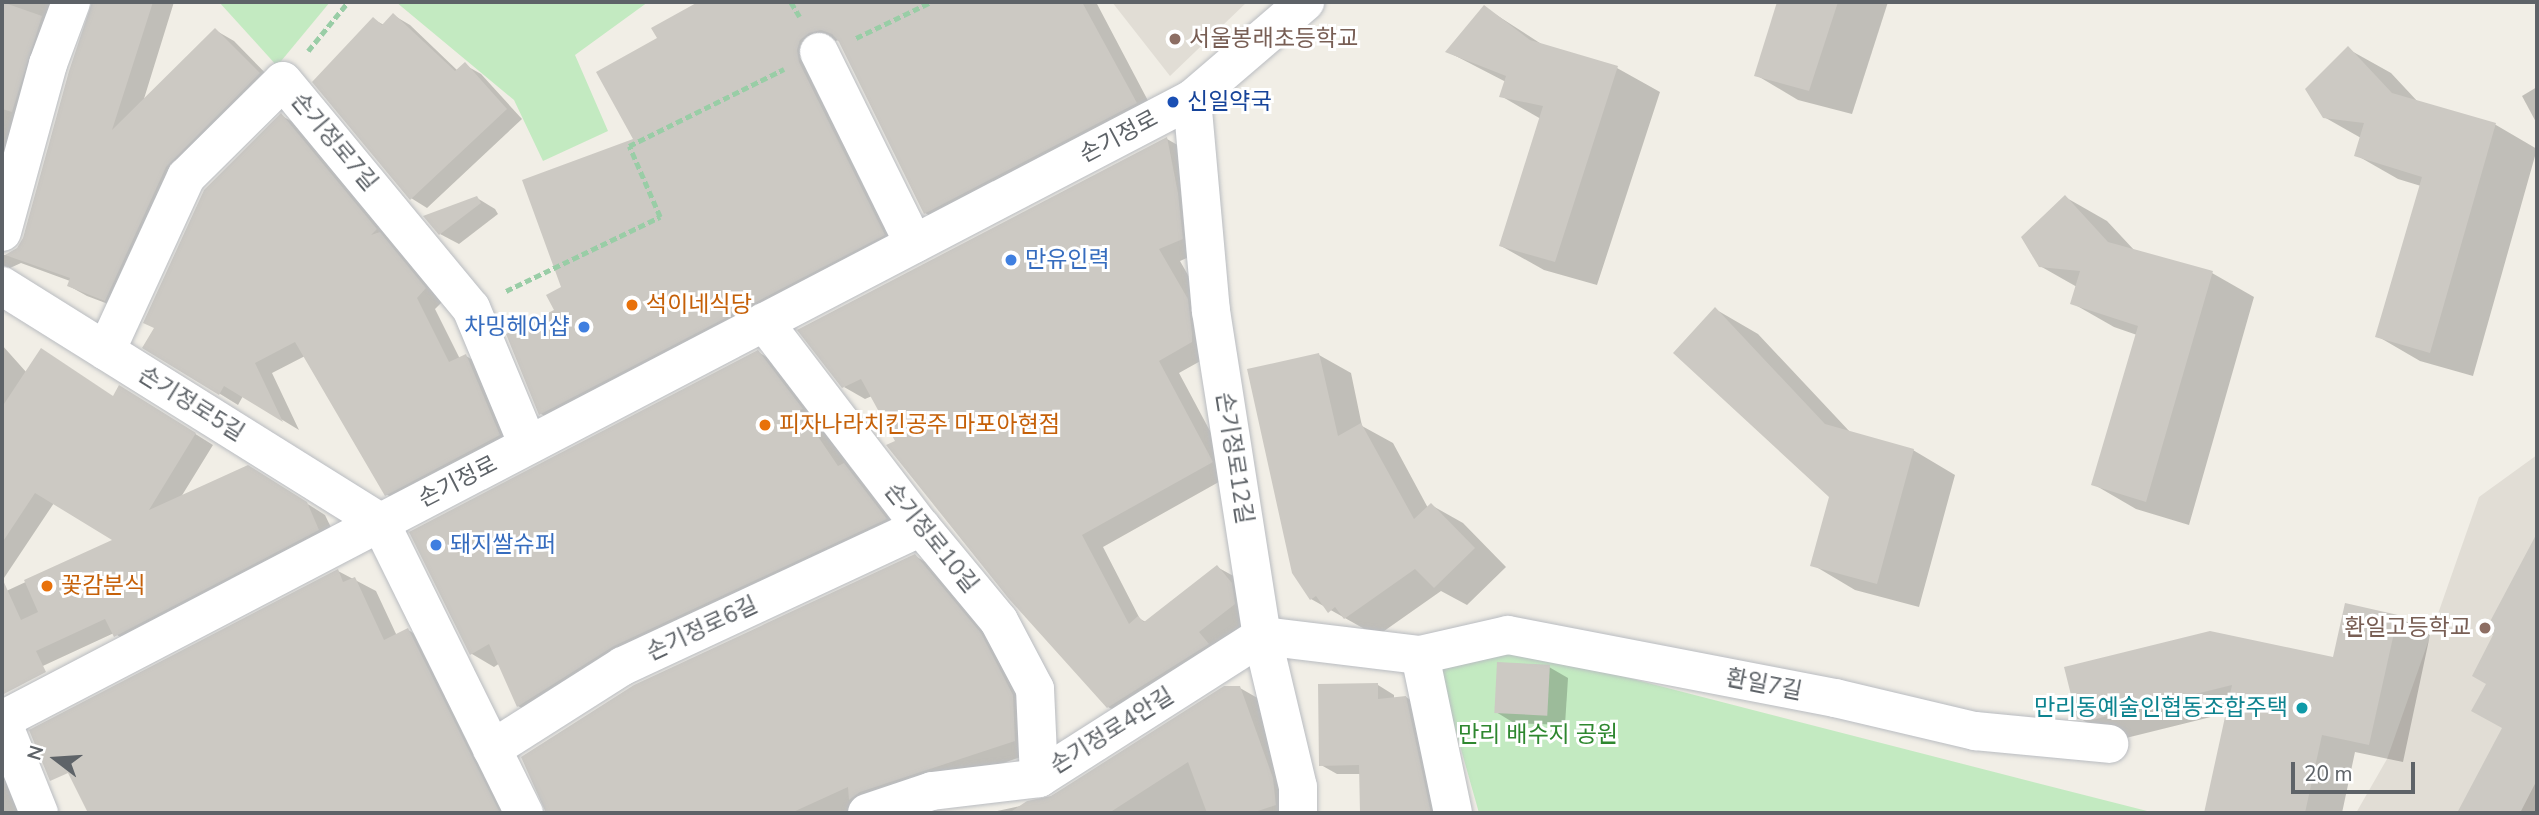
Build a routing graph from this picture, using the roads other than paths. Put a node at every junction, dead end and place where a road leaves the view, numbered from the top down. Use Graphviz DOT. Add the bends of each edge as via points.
graph roads {
  1 [pos="71,2"];
  2 [pos="1305,2"];
  3 [pos="819,52"];
  4 [pos="1192,99"];
  5 [pos="16,124"];
  6 [pos="2,232"];
  7 [pos="914,244"];
  8 [pos="2,286"];
  9 [pos="764,322"];
  10 [pos="106,351"];
  11 [pos="528,445"];
  12 [pos="380,522"];
  13 [pos="920,527"];
  14 [pos="1262,636"];
  15 [pos="1420,655"];
  16 [pos="2,721"];
  17 [pos="2109,744"];
  18 [pos="492,749"];
  19 [pos="1039,778"];
  20 [pos="934,802"];
  21 [pos="40,813"];
  22 [pos="524,813"];
  23 [pos="867,813"];
  24 [pos="1298,813"];
  25 [pos="1453,813"];
  1 -- 5 [label="street" via="48,64"];
  2 -- 4 [label="street, 손기정로"];
  3 -- 7 [label="street"];
  4 -- 7 [label="street, 손기정로"];
  4 -- 14 [label="street, 손기정로12길" via="1211,311"];
  5 -- 6 [label="street"];
  7 -- 9 [label="street, 손기정로"];
  8 -- 10 [label="street, 손기정로5길"];
  9 -- 11 [label="street, 손기정로"];
  9 -- 13 [label="street, 손기정로10길"];
  10 -- 11 [label="street, 손기정로7길" via="186,177 283,81 471,308"];
  10 -- 12 [label="street, 손기정로5길"];
  11 -- 12 [label="street, 손기정로"];
  12 -- 16 [label="street, 손기정로"];
  12 -- 18 [label="street"];
  13 -- 18 [label="street, 손기정로6길" via="623,666"];
  13 -- 19 [label="street, 손기정로10길" via="999,621 1035,689"];
  14 -- 15 [label="street, 환일7길"];
  14 -- 19 [label="street, 손기정로4안길"];
  14 -- 24 [label="street, 손기정로12길" via="1298,788"];
  15 -- 17 [label="street, 환일7길" via="1508,635 1835,698 1975,731"];
  15 -- 25 [label="street"];
  16 -- 21 [label="street"];
  18 -- 22 [label="street"];
  19 -- 20 [label="street, 손기정로4안길"];
  20 -- 23 [label="street, 손기정로4안길"];
}
